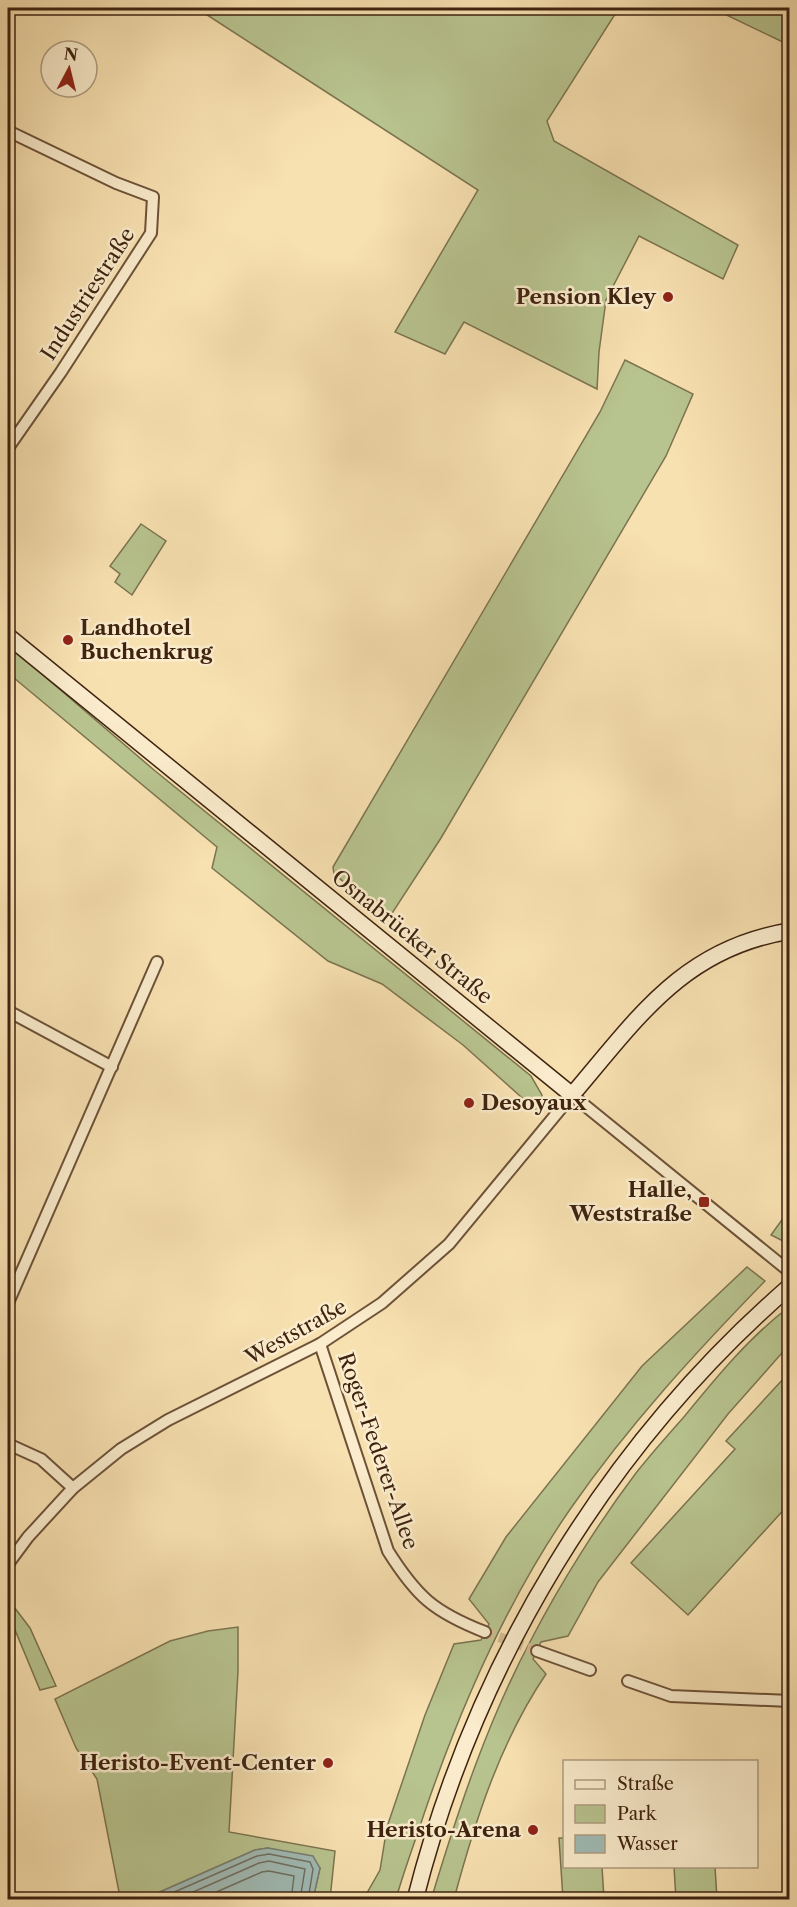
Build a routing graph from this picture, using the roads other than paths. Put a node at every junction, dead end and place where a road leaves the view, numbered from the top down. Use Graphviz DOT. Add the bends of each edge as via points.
graph roads {
  1 [pos="8,130"];
  2 [pos="8,448"];
  3 [pos="8,636"];
  4 [pos="789,931"];
  5 [pos="157,962"];
  6 [pos="8,1011"];
  7 [pos="112,1067"];
  8 [pos="572,1095"];
  9 [pos="789,1272"];
  10 [pos="789,1286"];
  11 [pos="8,1303"];
  12 [pos="321,1344"];
  13 [pos="8,1444"];
  14 [pos="73,1488"];
  15 [pos="8,1564"];
  16 [pos="485,1632"];
  17 [pos="537,1651"];
  18 [pos="590,1670"];
  19 [pos="628,1681"];
  20 [pos="789,1701"];
  21 [pos="415,1899"];
  1 -- 2 [label="street, Industriestraße" via="153,197 152,233"];
  3 -- 8 [label="main road, Osnabrücker Straße"];
  4 -- 8 [label="main road" via="755,937 688,971 651,1003"];
  5 -- 7 [label="street"];
  6 -- 7 [label="street"];
  7 -- 11 [label="street"];
  8 -- 9 [label="street, Osnabrücker Straße"];
  8 -- 12 [label="street, Weststraße" via="449,1244 382,1303"];
  10 -- 21 [label="main road" via="682,1393 635,1449 531,1604 451,1785"];
  12 -- 14 [label="street, Weststraße" via="168,1420 110,1456"];
  12 -- 16 [label="street, Roger-Federer-Allee" via="388,1551 421,1596 449,1616"];
  13 -- 14 [label="street" via="40,1459"];
  14 -- 15 [label="street, Weststraße"];
  17 -- 18 [label="street"];
  19 -- 20 [label="street" via="671,1696"];
}
